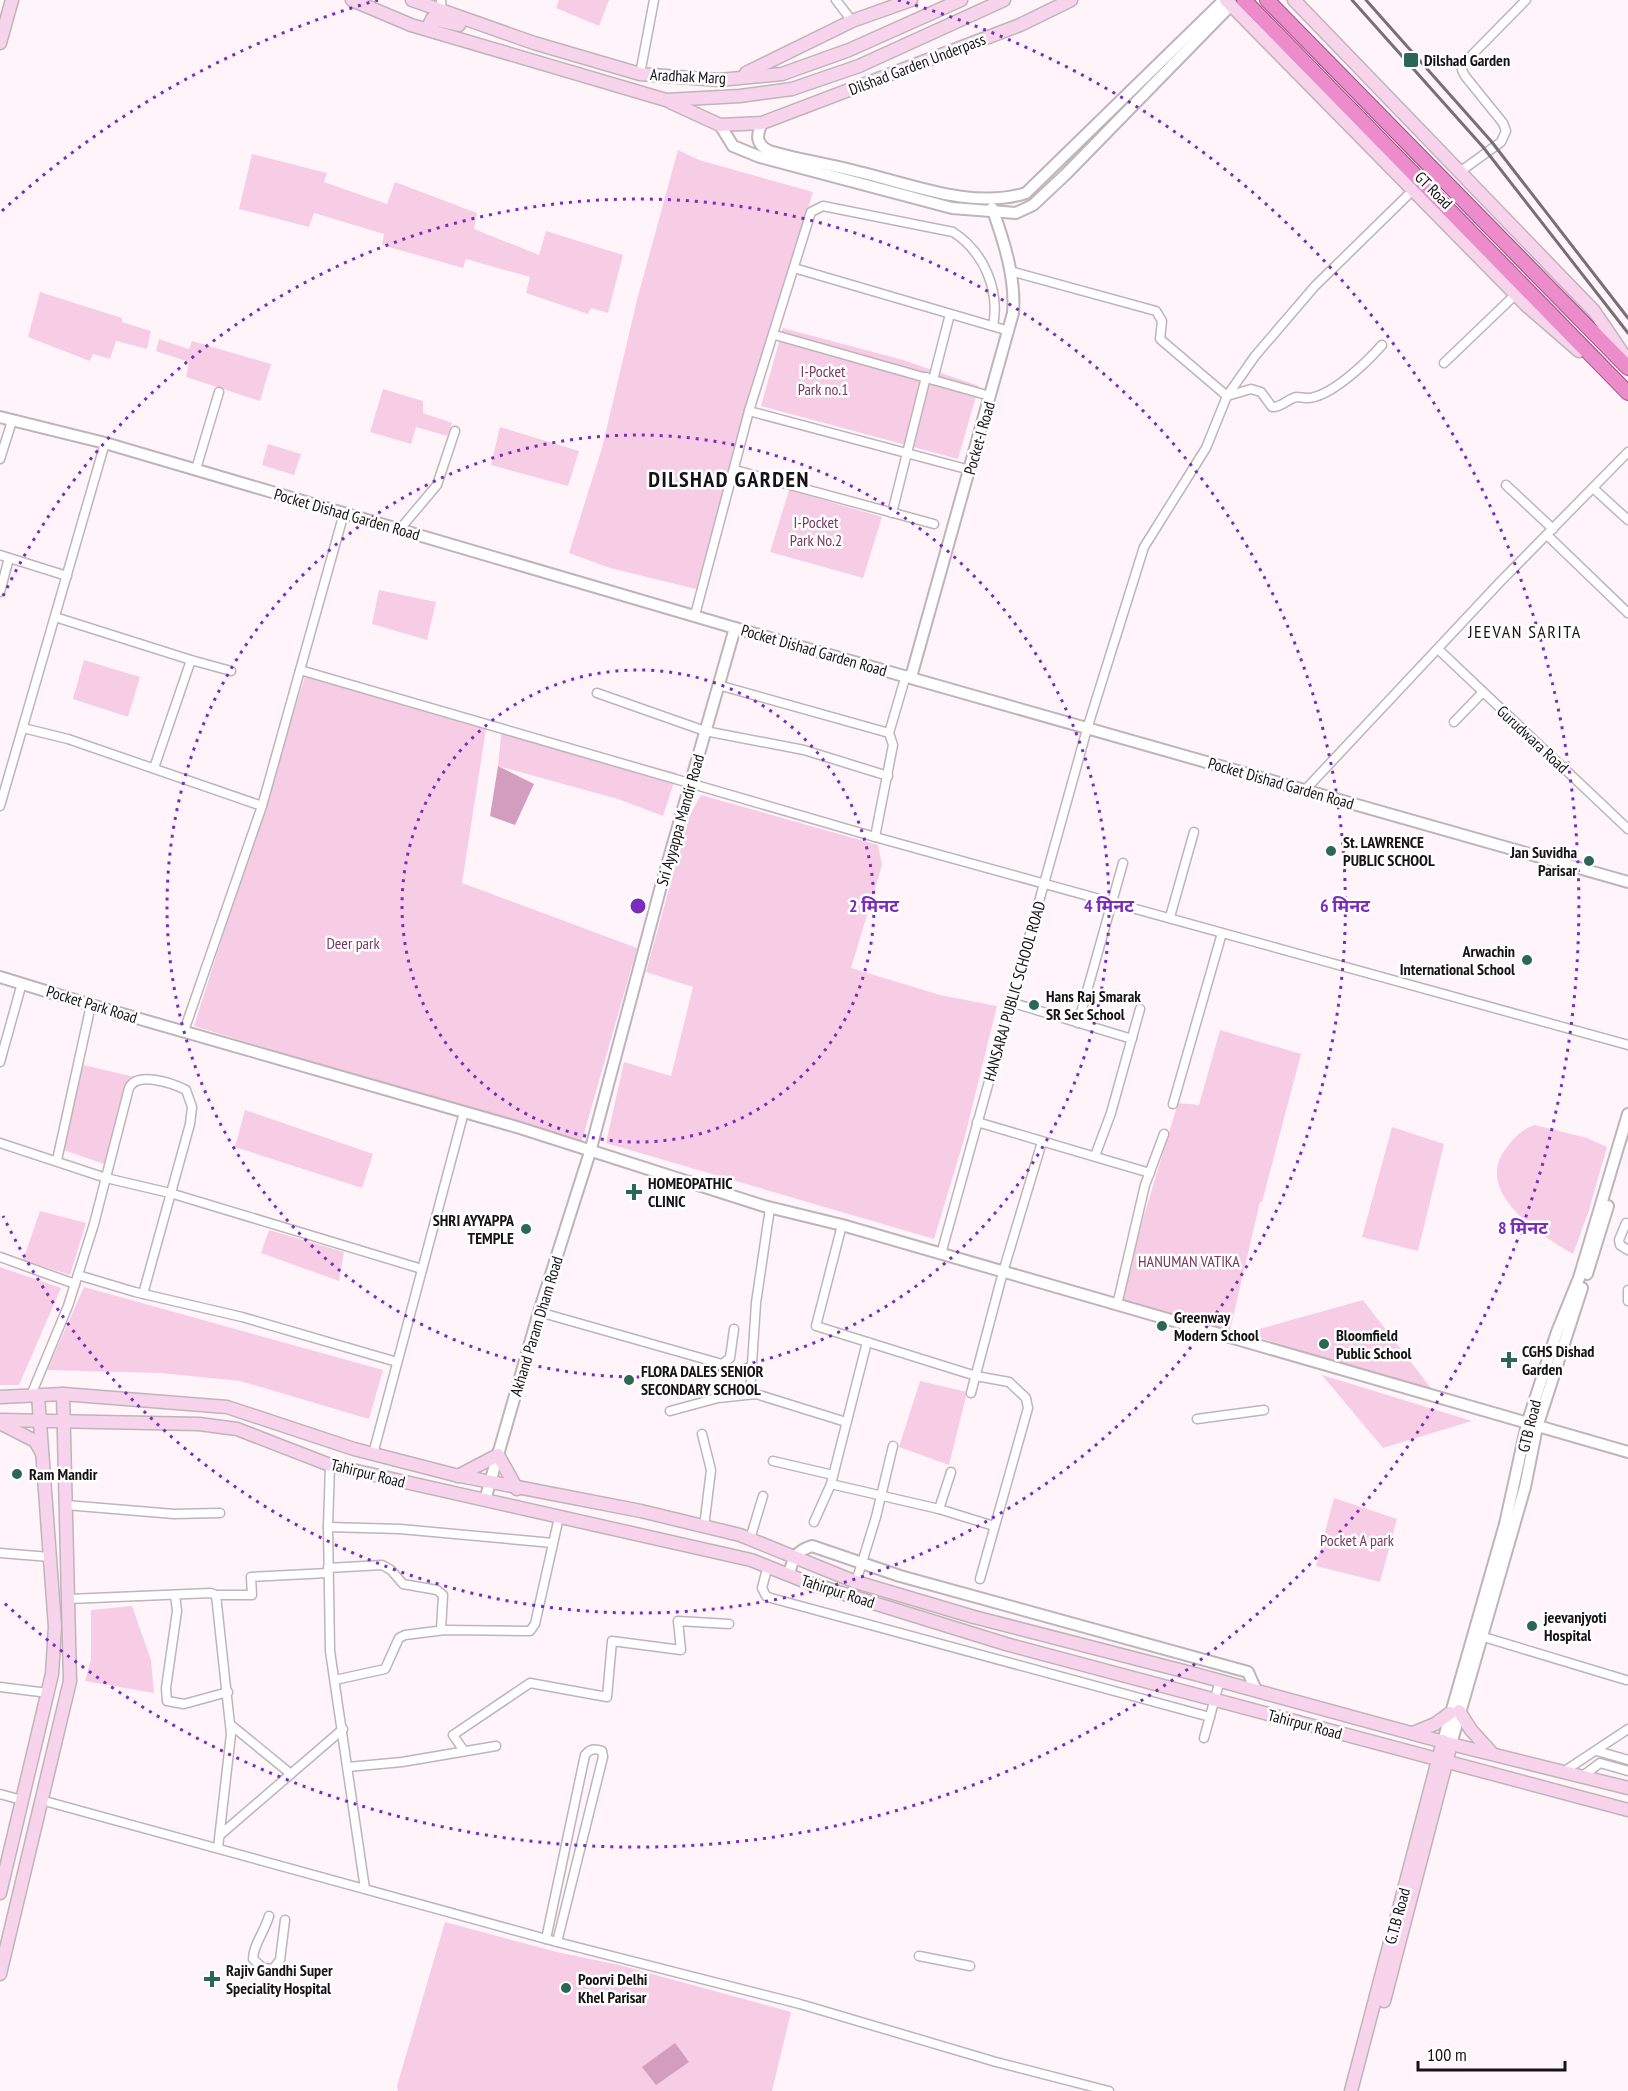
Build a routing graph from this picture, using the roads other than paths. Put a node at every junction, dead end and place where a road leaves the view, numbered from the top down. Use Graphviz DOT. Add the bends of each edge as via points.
graph roads {
  1 [pos="4,0"];
  2 [pos="12,0"];
  3 [pos="352,0"];
  4 [pos="412,0"];
  5 [pos="654,0"];
  6 [pos="836,0"];
  7 [pos="911,0"];
  8 [pos="961,0"];
  9 [pos="1004,0"];
  10 [pos="1071,0"];
  11 [pos="1267,0"];
  12 [pos="1294,0"];
  13 [pos="1526,0"];
  14 [pos="1231,1"];
  15 [pos="442,6"];
  16 [pos="0,16"];
  17 [pos="852,21"];
  18 [pos="471,22"];
  19 [pos="435,32"];
  20 [pos="0,43"];
  21 [pos="640,74"];
  22 [pos="737,78"];
  23 [pos="666,100"];
  24 [pos="762,123"];
  25 [pos="720,125"];
  26 [pos="762,153"];
  27 [pos="1461,171"];
  28 [pos="905,190"];
  29 [pos="1412,191"];
  30 [pos="989,199"];
  31 [pos="994,213"];
  32 [pos="794,268"];
  33 [pos="1010,271"];
  34 [pos="1516,294"];
  35 [pos="950,314"];
  36 [pos="993,326"];
  37 [pos="1009,331"];
  38 [pos="775,335"];
  39 [pos="1382,345"];
  40 [pos="1628,361"];
  41 [pos="1444,363"];
  42 [pos="1628,368"];
  43 [pos="929,378"];
  44 [pos="219,392"];
  45 [pos="1628,393"];
  46 [pos="990,396"];
  47 [pos="1227,396"];
  48 [pos="749,411"];
  49 [pos="0,417"];
  50 [pos="12,421"];
  51 [pos="456,431"];
  52 [pos="105,443"];
  53 [pos="1628,452"];
  54 [pos="907,454"];
  55 [pos="0,459"];
  56 [pos="196,470"];
  57 [pos="735,470"];
  58 [pos="970,470"];
  59 [pos="1506,485"];
  60 [pos="1593,488"];
  61 [pos="344,513"];
  62 [pos="892,513"];
  63 [pos="1628,520"];
  64 [pos="934,524"];
  65 [pos="400,529"];
  66 [pos="1550,532"];
  67 [pos="0,555"];
  68 [pos="9,558"];
  69 [pos="67,576"];
  70 [pos="0,592"];
  71 [pos="1628,613"];
  72 [pos="695,615"];
  73 [pos="55,617"];
  74 [pos="735,628"];
  75 [pos="1438,650"];
  76 [pos="191,660"];
  77 [pos="231,670"];
  78 [pos="300,670"];
  79 [pos="909,676"];
  80 [pos="718,685"];
  81 [pos="1483,692"];
  82 [pos="597,693"];
  83 [pos="1454,722"];
  84 [pos="23,728"];
  85 [pos="1087,729"];
  86 [pos="705,731"];
  87 [pos="890,734"];
  88 [pos="154,768"];
  89 [pos="888,776"];
  90 [pos="690,784"];
  91 [pos="1305,790"];
  92 [pos="0,806"];
  93 [pos="262,806"];
  94 [pos="1628,829"];
  95 [pos="1194,832"];
  96 [pos="875,837"];
  97 [pos="1124,863"];
  98 [pos="1628,882"];
  99 [pos="1043,885"];
  100 [pos="1112,903"];
  101 [pos="1170,917"];
  102 [pos="1222,933"];
  103 [pos="0,977"];
  104 [pos="22,983"];
  105 [pos="1011,1002"];
  106 [pos="91,1005"];
  107 [pos="1140,1009"];
  108 [pos="1078,1023"];
  109 [pos="184,1031"];
  110 [pos="1131,1039"];
  111 [pos="1628,1045"];
  112 [pos="0,1062"];
  113 [pos="1173,1104"];
  114 [pos="464,1112"];
  115 [pos="1628,1114"];
  116 [pos="977,1122"];
  117 [pos="1164,1134"];
  118 [pos="1628,1136"];
  119 [pos="1042,1142"];
  120 [pos="0,1143"];
  121 [pos="590,1152"];
  122 [pos="1095,1156"];
  123 [pos="57,1160"];
  124 [pos="1150,1173"];
  125 [pos="106,1178"];
  126 [pos="170,1193"];
  127 [pos="770,1208"];
  128 [pos="1626,1223"];
  129 [pos="842,1225"];
  130 [pos="1593,1245"];
  131 [pos="1628,1250"];
  132 [pos="941,1254"];
  133 [pos="0,1257"];
  134 [pos="422,1269"];
  135 [pos="1002,1272"];
  136 [pos="76,1280"];
  137 [pos="1628,1290"];
  138 [pos="143,1294"];
  139 [pos="1628,1301"];
  140 [pos="1117,1305"];
  141 [pos="538,1312"];
  142 [pos="734,1329"];
  143 [pos="867,1342"];
  144 [pos="397,1362"];
  145 [pos="976,1376"];
  146 [pos="971,1393"];
  147 [pos="63,1394"];
  148 [pos="750,1394"];
  149 [pos="35,1395"];
  150 [pos="0,1397"];
  151 [pos="1264,1410"];
  152 [pos="670,1411"];
  153 [pos="41,1419"];
  154 [pos="1197,1419"];
  155 [pos="63,1420"];
  156 [pos="0,1422"];
  157 [pos="846,1422"];
  158 [pos="1532,1425"];
  159 [pos="702,1434"];
  160 [pos="893,1446"];
  161 [pos="1628,1452"];
  162 [pos="42,1454"];
  163 [pos="373,1454"];
  164 [pos="498,1455"];
  165 [pos="773,1461"];
  166 [pos="330,1465"];
  167 [pos="951,1472"];
  168 [pos="458,1476"];
  169 [pos="832,1479"];
  170 [pos="490,1483"];
  171 [pos="517,1489"];
  172 [pos="881,1495"];
  173 [pos="764,1496"];
  174 [pos="485,1500"];
  175 [pos="66,1504"];
  176 [pos="939,1509"];
  177 [pos="220,1514"];
  178 [pos="559,1517"];
  179 [pos="814,1522"];
  180 [pos="994,1526"];
  181 [pos="328,1527"];
  182 [pos="704,1527"];
  183 [pos="750,1539"];
  184 [pos="553,1543"];
  185 [pos="0,1553"];
  186 [pos="50,1557"];
  187 [pos="793,1557"];
  188 [pos="862,1563"];
  189 [pos="768,1565"];
  190 [pos="328,1571"];
  191 [pos="789,1574"];
  192 [pos="980,1579"];
  193 [pos="856,1582"];
  194 [pos="176,1595"];
  195 [pos="216,1595"];
  196 [pos="69,1599"];
  197 [pos="729,1624"];
  198 [pos="441,1630"];
  199 [pos="1478,1635"];
  200 [pos="1058,1639"];
  201 [pos="1053,1656"];
  202 [pos="1189,1656"];
  203 [pos="1186,1671"];
  204 [pos="335,1680"];
  205 [pos="1220,1680"];
  206 [pos="1626,1680"];
  207 [pos="0,1687"];
  208 [pos="1256,1690"];
  209 [pos="228,1692"];
  210 [pos="48,1693"];
  211 [pos="1215,1700"];
  212 [pos="1455,1712"];
  213 [pos="1210,1717"];
  214 [pos="231,1725"];
  215 [pos="1628,1729"];
  216 [pos="343,1730"];
  217 [pos="1413,1733"];
  218 [pos="1204,1738"];
  219 [pos="1447,1743"];
  220 [pos="496,1746"];
  221 [pos="464,1751"];
  222 [pos="1597,1751"];
  223 [pos="1492,1753"];
  224 [pos="1628,1760"];
  225 [pos="1443,1762"];
  226 [pos="348,1767"];
  227 [pos="1566,1770"];
  228 [pos="1628,1771"];
  229 [pos="291,1774"];
  230 [pos="1584,1775"];
  231 [pos="1628,1788"];
  232 [pos="0,1794"];
  233 [pos="22,1800"];
  234 [pos="41,1800"];
  235 [pos="1628,1810"];
  236 [pos="220,1835"];
  237 [pos="218,1848"];
  238 [pos="365,1889"];
  239 [pos="0,1893"];
  240 [pos="269,1916"];
  241 [pos="285,1920"];
  242 [pos="546,1939"];
  243 [pos="557,1942"];
  244 [pos="919,1956"];
  245 [pos="970,1966"];
  246 [pos="0,1974"];
  247 [pos="1109,2091"];
  248 [pos="1352,2091"];
  249 [pos="1360,2091"];
  1 -- 16 [label="main road"];
  2 -- 20 [label="main road"];
  3 -- 19 [label="main road, Aradhak Marg"];
  4 -- 15 [label="main road, Aradhak Marg"];
  5 -- 21 [label="street"];
  6 -- 17 [label="street"];
  7 -- 17 [label="main road"];
  8 -- 22 [label="main road, Aradhak Marg" via="849,50 782,74"];
  9 -- 23 [label="main road, Aradhak Marg" via="859,66 792,88 740,96"];
  10 -- 24 [label="main road, Dilshad Garden Underpass" via="1020,25"];
  11 -- 42 [label="highway, GT Road"];
  12 -- 27 [label="main road, GT Road"];
  13 -- 27 [label="street" via="1463,64 1465,76 1506,131 1501,142"];
  14 -- 29 [label="main road, GT Road"];
  14 -- 30 [label="street" via="1026,194"];
  14 -- 31 [label="street" via="1033,205 1016,213"];
  14 -- 45 [label="highway, GT Road" via="1499,261"];
  15 -- 18 [label="main road, Aradhak Marg"];
  17 -- 22 [label="main road"];
  18 -- 19 [label="main road" via="456,25 432,19 429,25"];
  18 -- 21 [label="main road, Aradhak Marg"];
  19 -- 23 [label="main road, Aradhak Marg"];
  21 -- 22 [label="main road, Aradhak Marg"];
  23 -- 25 [label="main road, Aradhak Marg"];
  24 -- 25 [label="main road, Aradhak Marg"];
  24 -- 26 [label="street" via="757,139"];
  25 -- 26 [label="street" via="733,146"];
  26 -- 28 [label="street"];
  27 -- 40 [label="main road, GT Road" via="1594,311"];
  28 -- 30 [label="street"];
  28 -- 31 [label="street" via="952,208"];
  29 -- 34 [label="main road, GT Road"];
  29 -- 47 [label="street, HANSARAJ PUBLIC SCHOOL ROAD" via="1315,286"];
  30 -- 31 [label="street, Pocket-I Road"];
  31 -- 33 [label="street, Pocket-I Road"];
  32 -- 35 [label="street"];
  32 -- 36 [label="street" via="811,212 823,206 944,229 969,242 979,254 991,287"];
  32 -- 38 [label="street"];
  33 -- 37 [label="street, Pocket-I Road" via="1015,298"];
  33 -- 47 [label="street" via="1156,311 1162,321 1160,339"];
  34 -- 41 [label="street"];
  34 -- 45 [label="main road, GT Road"];
  35 -- 36 [label="street"];
  35 -- 43 [label="street"];
  36 -- 37 [label="street"];
  37 -- 46 [label="street, Pocket-I Road"];
  38 -- 43 [label="street"];
  38 -- 48 [label="street"];
  39 -- 47 [label="street" via="1332,388 1308,399 1298,397 1276,407 1268,404 1261,392 1251,389"];
  43 -- 46 [label="street"];
  43 -- 54 [label="street"];
  44 -- 56 [label="street"];
  46 -- 58 [label="street, Pocket-I Road"];
  47 -- 85 [label="street, HANSARAJ PUBLIC SCHOOL ROAD" via="1206,448 1144,547"];
  48 -- 54 [label="street"];
  48 -- 57 [label="street"];
  49 -- 50 [label="street, Pocket Dishad Garden Road"];
  50 -- 52 [label="street, Pocket Dishad Garden Road"];
  50 -- 55 [label="street"];
  51 -- 65 [label="street" via="436,485"];
  52 -- 56 [label="street, Pocket Dishad Garden Road"];
  52 -- 69 [label="street"];
  53 -- 60 [label="street"];
  54 -- 58 [label="street"];
  54 -- 62 [label="street"];
  56 -- 61 [label="street, Pocket Dishad Garden Road"];
  57 -- 62 [label="street"];
  57 -- 72 [label="street"];
  58 -- 79 [label="street, Pocket-I Road"];
  59 -- 66 [label="street"];
  60 -- 63 [label="street"];
  60 -- 66 [label="street"];
  61 -- 65 [label="street, Pocket Dishad Garden Road"];
  61 -- 78 [label="street"];
  62 -- 64 [label="street"];
  65 -- 72 [label="street, Pocket Dishad Garden Road"];
  66 -- 71 [label="street"];
  66 -- 75 [label="street"];
  67 -- 68 [label="street"];
  68 -- 69 [label="street"];
  68 -- 70 [label="street"];
  69 -- 73 [label="street"];
  72 -- 74 [label="street, Pocket Dishad Garden Road"];
  73 -- 76 [label="street"];
  73 -- 84 [label="street"];
  74 -- 79 [label="street, Pocket Dishad Garden Road"];
  74 -- 80 [label="street, Sri Ayyappa Mandir Road"];
  75 -- 81 [label="street, Gurudwara Road"];
  75 -- 91 [label="street"];
  76 -- 77 [label="street"];
  76 -- 88 [label="street"];
  78 -- 90 [label="street"];
  78 -- 93 [label="street"];
  79 -- 85 [label="street, Pocket Dishad Garden Road"];
  79 -- 87 [label="street"];
  80 -- 86 [label="street, Sri Ayyappa Mandir Road"];
  80 -- 87 [label="street"];
  81 -- 83 [label="street"];
  81 -- 94 [label="street, Gurudwara Road"];
  82 -- 86 [label="street"];
  84 -- 88 [label="street"];
  84 -- 92 [label="street"];
  85 -- 91 [label="street, Pocket Dishad Garden Road"];
  85 -- 99 [label="street, HANSARAJ PUBLIC SCHOOL ROAD"];
  86 -- 89 [label="street" via="804,750"];
  86 -- 90 [label="street, Sri Ayyappa Mandir Road"];
  87 -- 89 [label="street" via="894,740"];
  88 -- 93 [label="street"];
  89 -- 96 [label="street"];
  90 -- 96 [label="street"];
  90 -- 121 [label="street, Sri Ayyappa Mandir Road"];
  91 -- 98 [label="street, Pocket Dishad Garden Road"];
  93 -- 109 [label="street"];
  95 -- 101 [label="street"];
  96 -- 99 [label="street"];
  97 -- 100 [label="street"];
  99 -- 100 [label="street"];
  99 -- 105 [label="street, HANSARAJ PUBLIC SCHOOL ROAD"];
  100 -- 101 [label="street"];
  100 -- 108 [label="street"];
  101 -- 102 [label="street"];
  102 -- 111 [label="street"];
  102 -- 113 [label="street"];
  103 -- 104 [label="street, Pocket Park Road"];
  104 -- 106 [label="street, Pocket Park Road"];
  104 -- 112 [label="street"];
  105 -- 108 [label="street"];
  105 -- 116 [label="street, HANSARAJ PUBLIC SCHOOL ROAD"];
  106 -- 109 [label="street, Pocket Park Road"];
  106 -- 123 [label="street"];
  107 -- 110 [label="street"];
  108 -- 110 [label="street"];
  109 -- 114 [label="street, Pocket Park Road"];
  110 -- 122 [label="street"];
  114 -- 121 [label="street, Pocket Park Road"];
  114 -- 134 [label="street"];
  115 -- 130 [label="street, GTB Road"];
  116 -- 119 [label="street"];
  116 -- 132 [label="street, HANSARAJ PUBLIC SCHOOL ROAD"];
  117 -- 124 [label="street"];
  118 -- 130 [label="street, GTB Road"];
  119 -- 122 [label="street"];
  119 -- 135 [label="street"];
  120 -- 123 [label="street"];
  121 -- 127 [label="street, Pocket Park Road"];
  121 -- 141 [label="street, Akhand Param Dham Road"];
  122 -- 124 [label="street"];
  123 -- 125 [label="street"];
  124 -- 140 [label="street"];
  125 -- 126 [label="street"];
  125 -- 126 [label="street" via="131,1083 141,1079 179,1087 186,1090 192,1107"];
  125 -- 136 [label="street"];
  126 -- 134 [label="street"];
  126 -- 138 [label="street"];
  127 -- 129 [label="street, Pocket Park Road"];
  127 -- 148 [label="street" via="756,1302"];
  128 -- 131 [label="street" via="1619,1240"];
  129 -- 132 [label="street, Pocket Park Road"];
  129 -- 143 [label="street" via="816,1326"];
  130 -- 158 [label="street, GTB Road"];
  132 -- 135 [label="street, Pocket Park Road"];
  133 -- 136 [label="street"];
  134 -- 144 [label="street"];
  135 -- 140 [label="street, Pocket Park Road"];
  135 -- 145 [label="street"];
  136 -- 138 [label="street"];
  136 -- 149 [label="street"];
  137 -- 139 [label="street"];
  138 -- 144 [label="street" via="242,1317"];
  140 -- 158 [label="street, Pocket Park Road"];
  141 -- 142 [label="street" via="722,1364 730,1358"];
  141 -- 164 [label="street, Akhand Param Dham Road"];
  143 -- 145 [label="street"];
  143 -- 157 [label="street"];
  144 -- 163 [label="street"];
  145 -- 146 [label="street"];
  145 -- 180 [label="street" via="1009,1382 1026,1398 1028,1408"];
  147 -- 149 [label="main road, Tahirpur Road"];
  147 -- 155 [label="main road"];
  147 -- 163 [label="main road, Tahirpur Road" via="227,1407"];
  148 -- 152 [label="street"];
  148 -- 157 [label="street" via="772,1397"];
  149 -- 150 [label="main road, Tahirpur Road"];
  149 -- 153 [label="main road"];
  151 -- 154 [label="street"];
  153 -- 155 [label="main road, Tahirpur Road"];
  153 -- 156 [label="main road, Tahirpur Road"];
  153 -- 162 [label="main road"];
  155 -- 166 [label="main road, Tahirpur Road" via="199,1424 237,1429"];
  155 -- 175 [label="main road"];
  156 -- 162 [label="main road" via="35,1441"];
  157 -- 169 [label="street"];
  158 -- 161 [label="street, Pocket Park Road"];
  158 -- 199 [label="street, GTB Road" via="1525,1487"];
  159 -- 182 [label="street" via="711,1470"];
  160 -- 172 [label="street"];
  162 -- 186 [label="main road"];
  163 -- 168 [label="main road, Tahirpur Road"];
  164 -- 168 [label="main road"];
  164 -- 170 [label="street, Akhand Param Dham Road"];
  164 -- 171 [label="main road"];
  165 -- 169 [label="street"];
  166 -- 174 [label="main road, Tahirpur Road"];
  166 -- 181 [label="street"];
  167 -- 176 [label="street"];
  168 -- 170 [label="main road, Tahirpur Road"];
  169 -- 172 [label="street"];
  169 -- 179 [label="street"];
  170 -- 171 [label="main road, Tahirpur Road"];
  170 -- 174 [label="street, Akhand Param Dham Road"];
  171 -- 182 [label="main road, Tahirpur Road" via="641,1511"];
  172 -- 176 [label="street"];
  172 -- 188 [label="street"];
  173 -- 183 [label="street"];
  174 -- 178 [label="main road, Tahirpur Road"];
  175 -- 177 [label="street"];
  175 -- 196 [label="main road"];
  176 -- 180 [label="street"];
  178 -- 184 [label="street"];
  178 -- 189 [label="main road, Tahirpur Road"];
  180 -- 192 [label="street"];
  181 -- 184 [label="street" via="400,1529"];
  181 -- 190 [label="street"];
  182 -- 183 [label="main road, Tahirpur Road"];
  183 -- 187 [label="main road, Tahirpur Road"];
  184 -- 198 [label="street" via="535,1624 530,1631"];
  185 -- 186 [label="street"];
  186 -- 210 [label="main road" via="55,1627"];
  187 -- 188 [label="street" via="812,1546"];
  187 -- 191 [label="street"];
  187 -- 193 [label="main road, Tahirpur Road"];
  188 -- 193 [label="street"];
  188 -- 202 [label="street"];
  189 -- 191 [label="main road, Tahirpur Road"];
  189 -- 213 [label="street" via="762,1588 771,1598"];
  190 -- 195 [label="street" via="251,1577 252,1595"];
  190 -- 198 [label="street" via="367,1563 382,1565 392,1570 403,1584 437,1590 443,1595"];
  190 -- 204 [label="street" via="330,1651"];
  191 -- 201 [label="main road, Tahirpur Road"];
  193 -- 200 [label="main road, Tahirpur Road"];
  194 -- 195 [label="street"];
  194 -- 196 [label="street"];
  194 -- 209 [label="street" via="167,1701 184,1704"];
  195 -- 209 [label="street"];
  196 -- 234 [label="main road" via="70,1681"];
  197 -- 221 [label="street" via="678,1621 681,1650 612,1641 607,1696 530,1683 453,1735"];
  198 -- 204 [label="street" via="399,1638 384,1670"];
  199 -- 206 [label="street"];
  199 -- 212 [label="street, GTB Road"];
  200 -- 201 [label="main road"];
  200 -- 203 [label="main road, Tahirpur Road"];
  201 -- 211 [label="main road, Tahirpur Road"];
  202 -- 203 [label="street"];
  202 -- 208 [label="street" via="1248,1672"];
  203 -- 205 [label="main road, Tahirpur Road"];
  204 -- 216 [label="street"];
  205 -- 208 [label="main road, Tahirpur Road"];
  205 -- 211 [label="street"];
  207 -- 210 [label="street"];
  208 -- 217 [label="main road, Tahirpur Road"];
  209 -- 214 [label="street"];
  210 -- 233 [label="main road"];
  211 -- 213 [label="street"];
  211 -- 225 [label="main road, Tahirpur Road"];
  212 -- 217 [label="main road"];
  212 -- 219 [label="street, GTB Road"];
  212 -- 223 [label="main road"];
  213 -- 218 [label="street"];
  214 -- 229 [label="street"];
  214 -- 236 [label="street"];
  215 -- 222 [label="street"];
  216 -- 226 [label="street"];
  216 -- 229 [label="street"];
  217 -- 219 [label="main road, Tahirpur Road"];
  219 -- 223 [label="main road, Tahirpur Road"];
  219 -- 225 [label="main road, G.T.B Road"];
  220 -- 221 [label="street"];
  221 -- 226 [label="street"];
  222 -- 224 [label="street"];
  222 -- 227 [label="street"];
  223 -- 227 [label="main road, Tahirpur Road"];
  225 -- 235 [label="main road, Tahirpur Road"];
  225 -- 248 [label="main road, G.T.B Road"];
  225 -- 249 [label="main road, G.T.B Road"];
  226 -- 238 [label="street"];
  227 -- 230 [label="main road, Tahirpur Road"];
  228 -- 230 [label="street" via="1600,1763"];
  229 -- 236 [label="street"];
  230 -- 231 [label="main road, Tahirpur Road"];
  232 -- 233 [label="street"];
  233 -- 239 [label="main road"];
  234 -- 237 [label="street"];
  234 -- 246 [label="main road"];
  236 -- 237 [label="street"];
  237 -- 238 [label="street"];
  238 -- 242 [label="street"];
  240 -- 241 [label="street" via="253,1951 254,1959 263,1968 273,1969 280,1960"];
  242 -- 243 [label="street"];
  242 -- 243 [label="street" via="585,1755 596,1749 603,1756"];
  243 -- 247 [label="street" via="800,2004"];
  244 -- 245 [label="street"];
}
